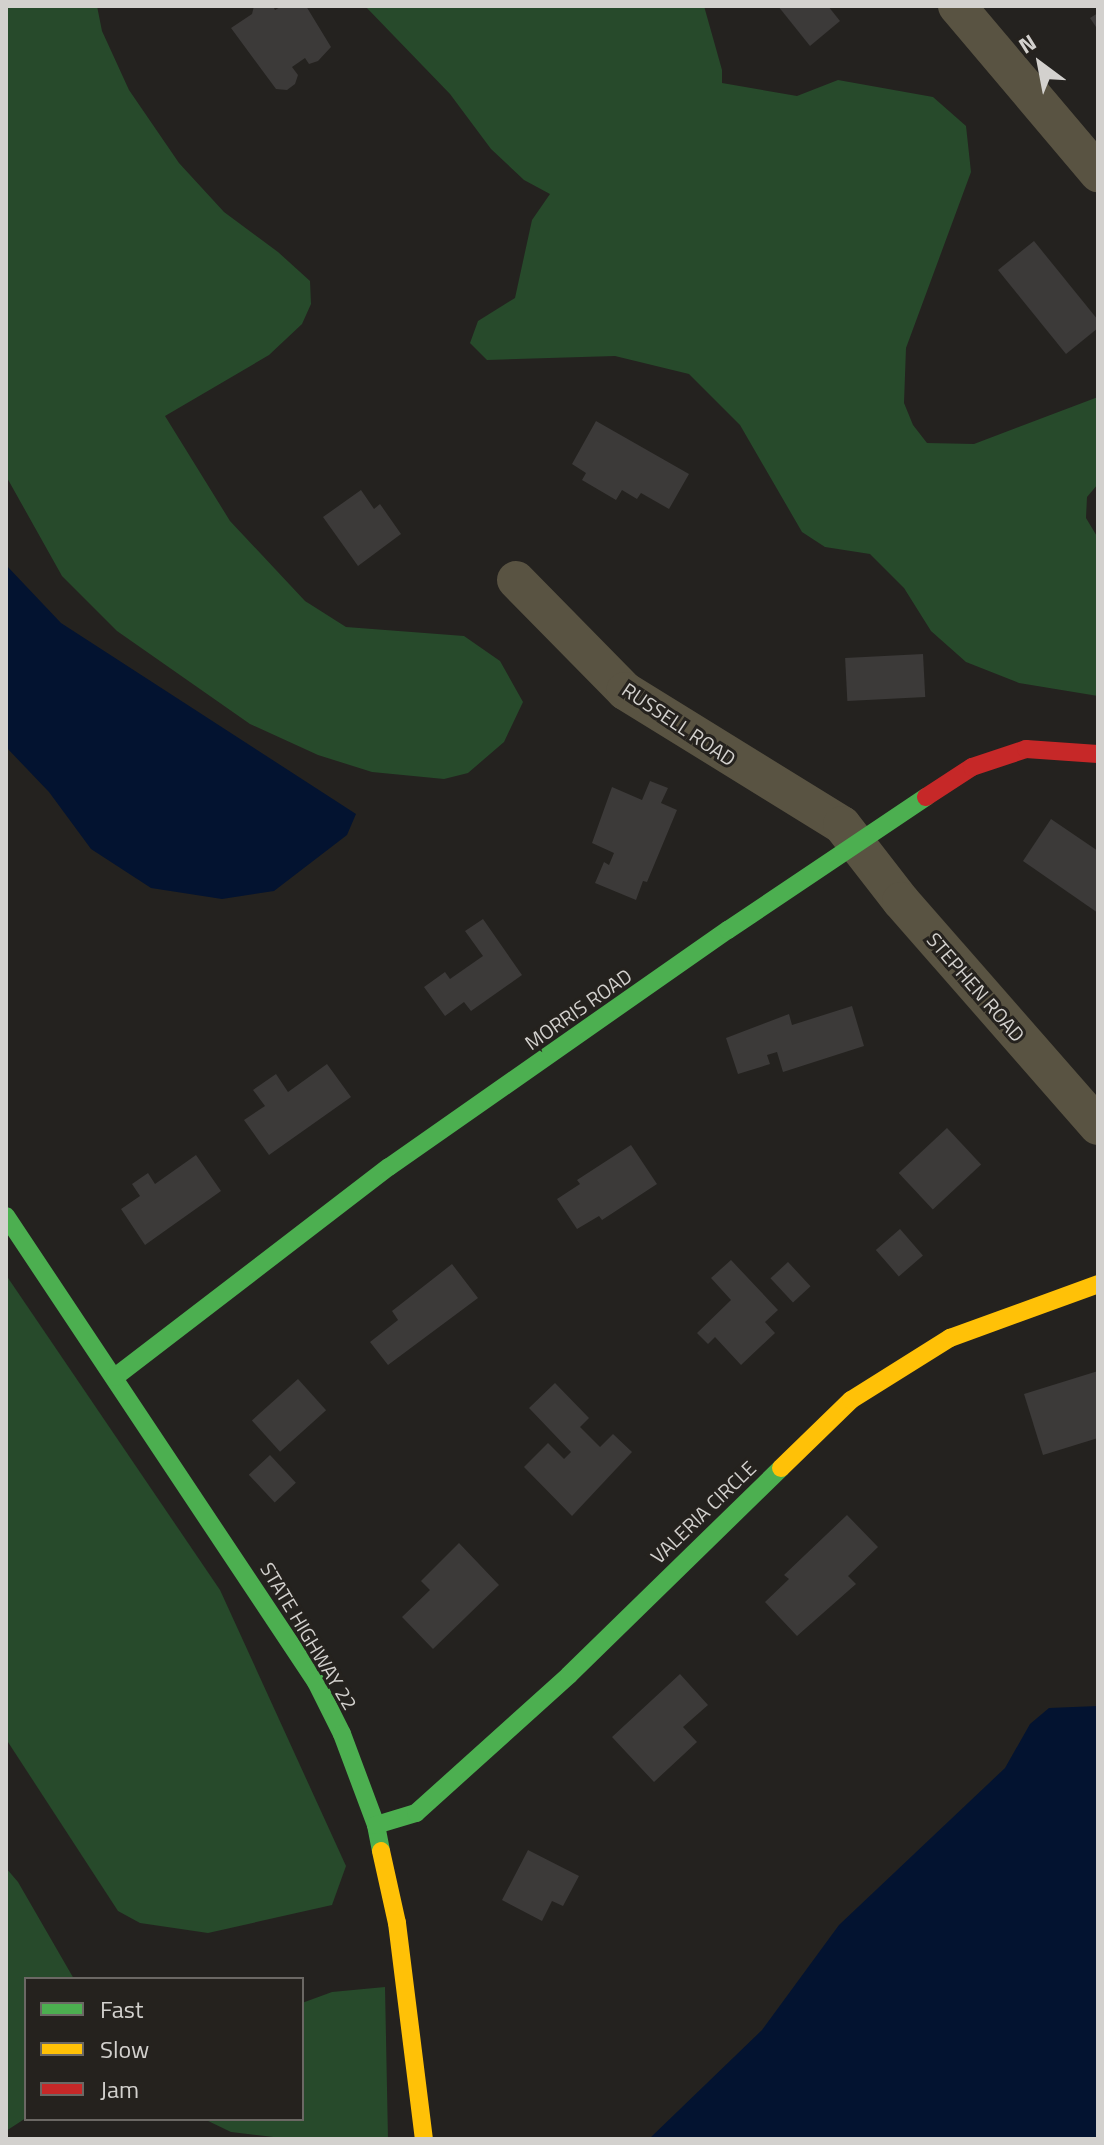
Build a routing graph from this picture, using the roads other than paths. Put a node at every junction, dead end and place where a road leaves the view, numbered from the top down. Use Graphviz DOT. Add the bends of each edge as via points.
graph roads {
  1 [pos="957,6"];
  2 [pos="1098,173"];
  3 [pos="516,580"];
  4 [pos="1098,754"];
  5 [pos="856,847"];
  6 [pos="1098,1126"];
  7 [pos="6,1216"];
  8 [pos="1098,1284"];
  9 [pos="115,1377"];
  10 [pos="376,1825"];
  11 [pos="424,2139"];
  1 -- 2 [label="street"];
  3 -- 5 [label="street, RUSSELL ROAD" via="625,691 842,825"];
  4 -- 5 [label="street, MORRIS ROAD" via="1026,749 972,767"];
  5 -- 6 [label="street, STEPHEN ROAD"];
  5 -- 9 [label="street, MORRIS ROAD" via="389,1167"];
  7 -- 9 [label="street, STATE HIGHWAY 22"];
  8 -- 10 [label="street, VALERIA CIRCLE" via="950,1338 851,1400 569,1675 416,1813"];
  9 -- 10 [label="street, STATE HIGHWAY 22" via="316,1682"];
  10 -- 11 [label="street, STATE HIGHWAY 22" via="397,1923"];
}
